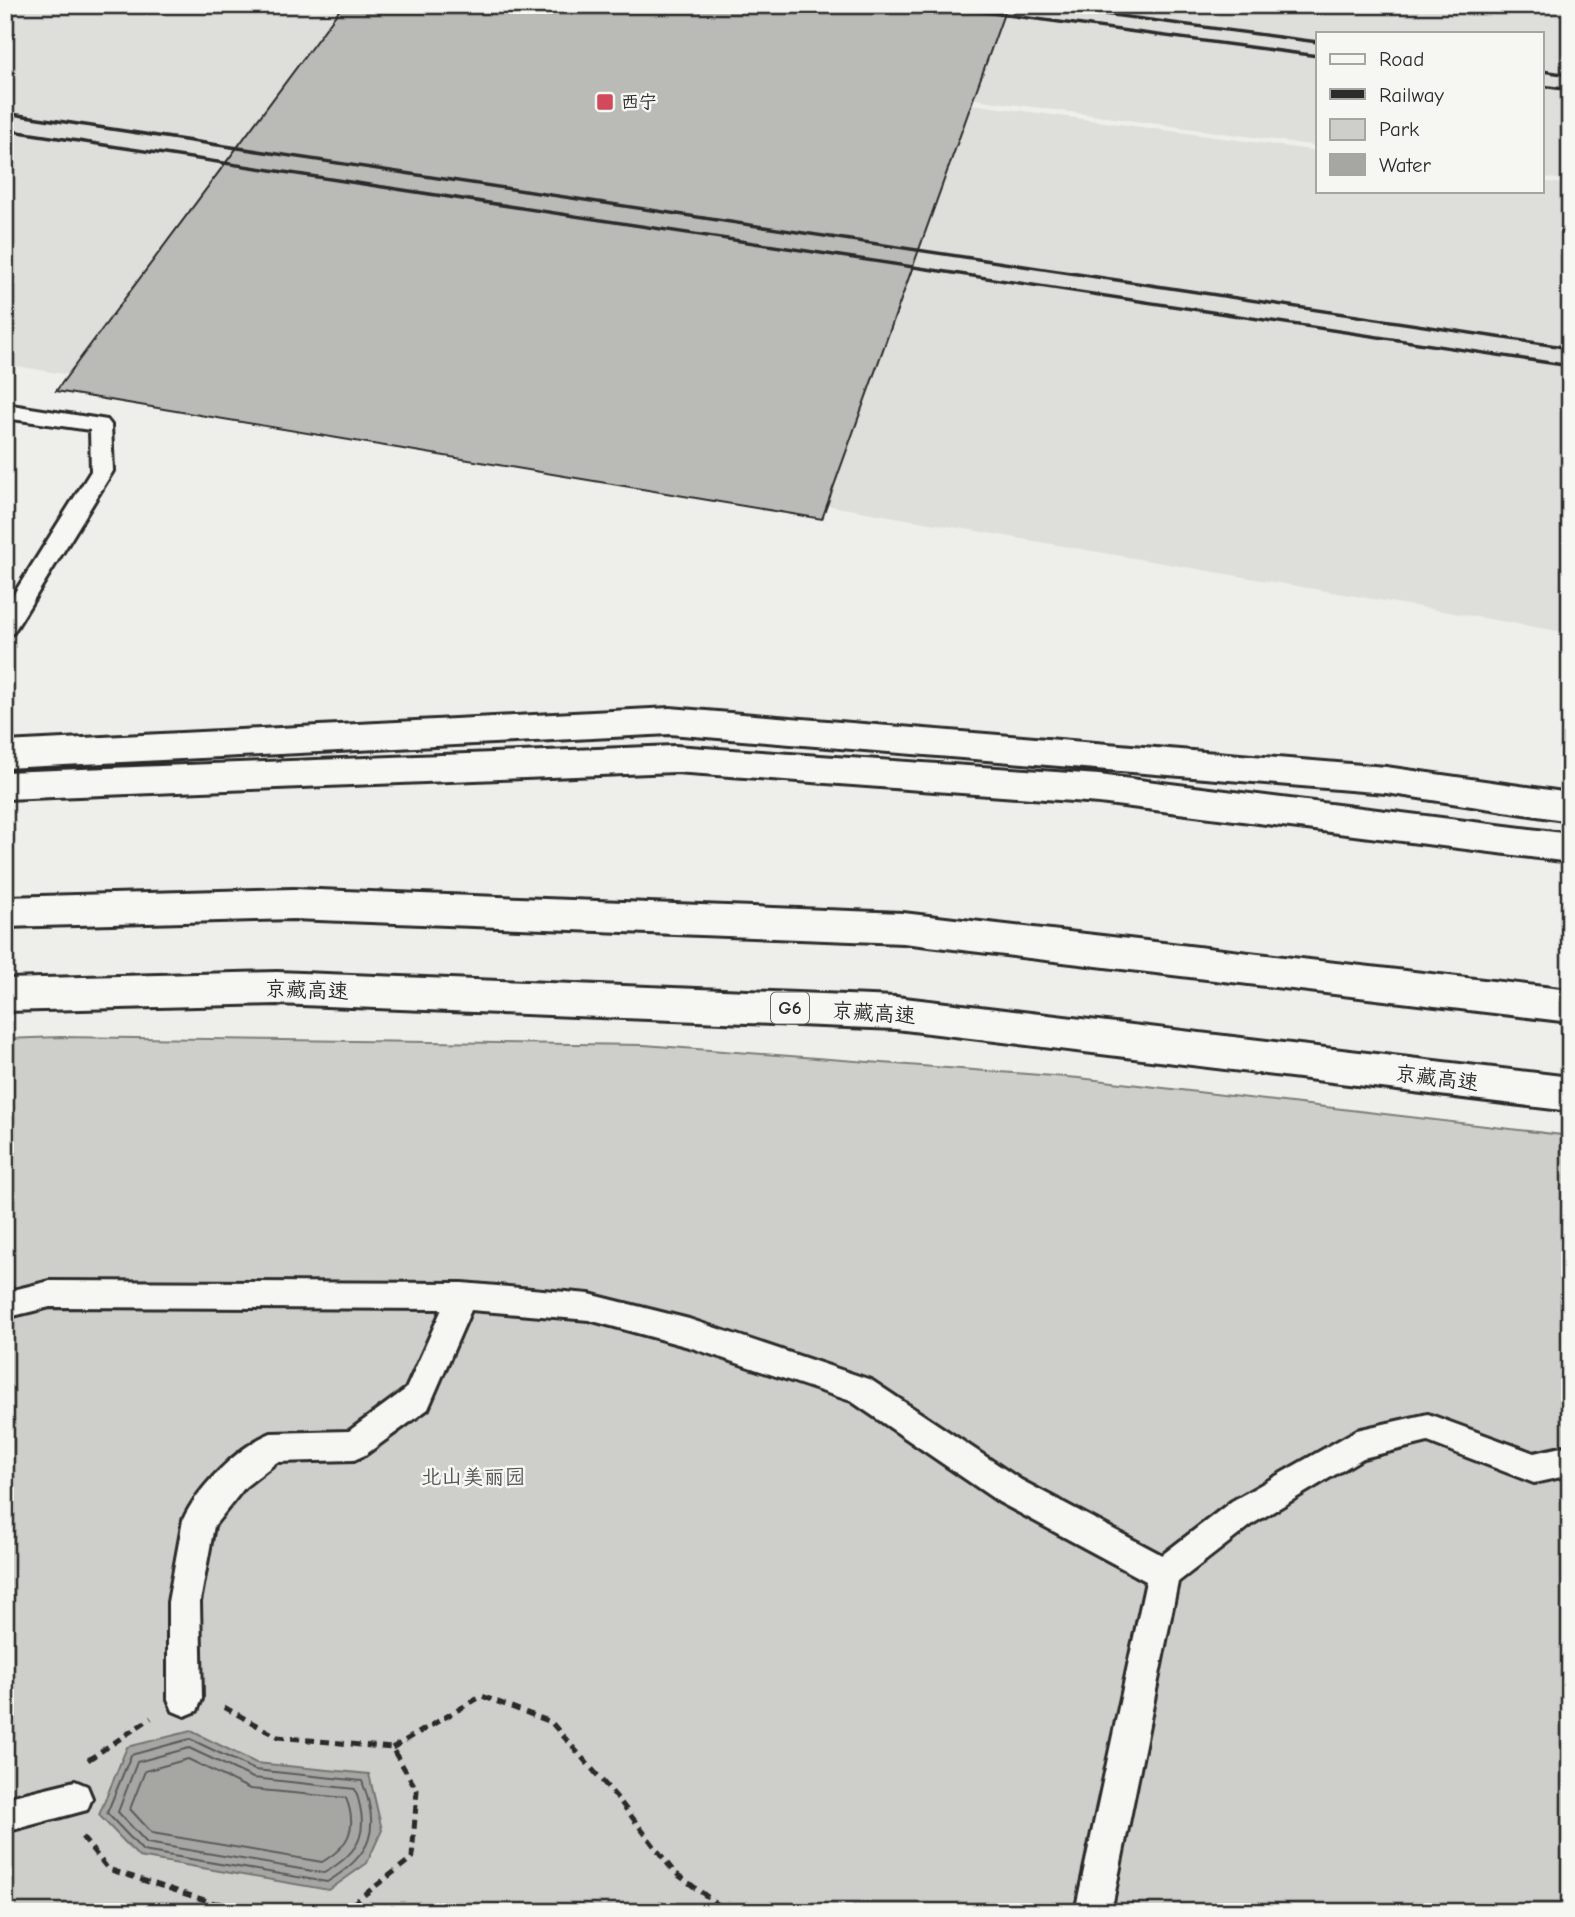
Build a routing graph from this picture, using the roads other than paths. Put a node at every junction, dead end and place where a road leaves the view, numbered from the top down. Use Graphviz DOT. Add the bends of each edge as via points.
graph roads {
  1 [pos="5,411"];
  2 [pos="5,627"];
  3 [pos="5,754"];
  4 [pos="5,786"];
  5 [pos="1570,807"];
  6 [pos="1570,848"];
  7 [pos="5,912"];
  8 [pos="5,995"];
  9 [pos="1570,1006"];
  10 [pos="1570,1094"];
  11 [pos="462,1296"];
  12 [pos="5,1305"];
  13 [pos="1570,1460"];
  14 [pos="1164,1573"];
  15 [pos="185,1699"];
  16 [pos="75,1798"];
  17 [pos="5,1815"];
  18 [pos="1093,1912"];
  1 -- 2 [label="lane" via="100,425 102,471"];
  3 -- 5 [label="main road" via="670,721 1385,780"];
  4 -- 6 [label="main road" via="674,759 1099,789"];
  7 -- 9 [label="main road" via="293,904 903,928"];
  8 -- 10 [label="main road, 京藏高速 / G6" via="277,988 896,1013"];
  11 -- 12 [label="lane" via="50,1294"];
  11 -- 14 [label="lane" via="589,1307 689,1333 860,1390 1010,1491"];
  11 -- 15 [label="lane" via="417,1398 354,1445 271,1448 234,1477 199,1520 184,1602"];
  13 -- 14 [label="lane" via="1534,1468 1428,1428 1357,1445 1243,1512"];
  14 -- 18 [label="lane"];
  16 -- 17 [label="lane"];
}
